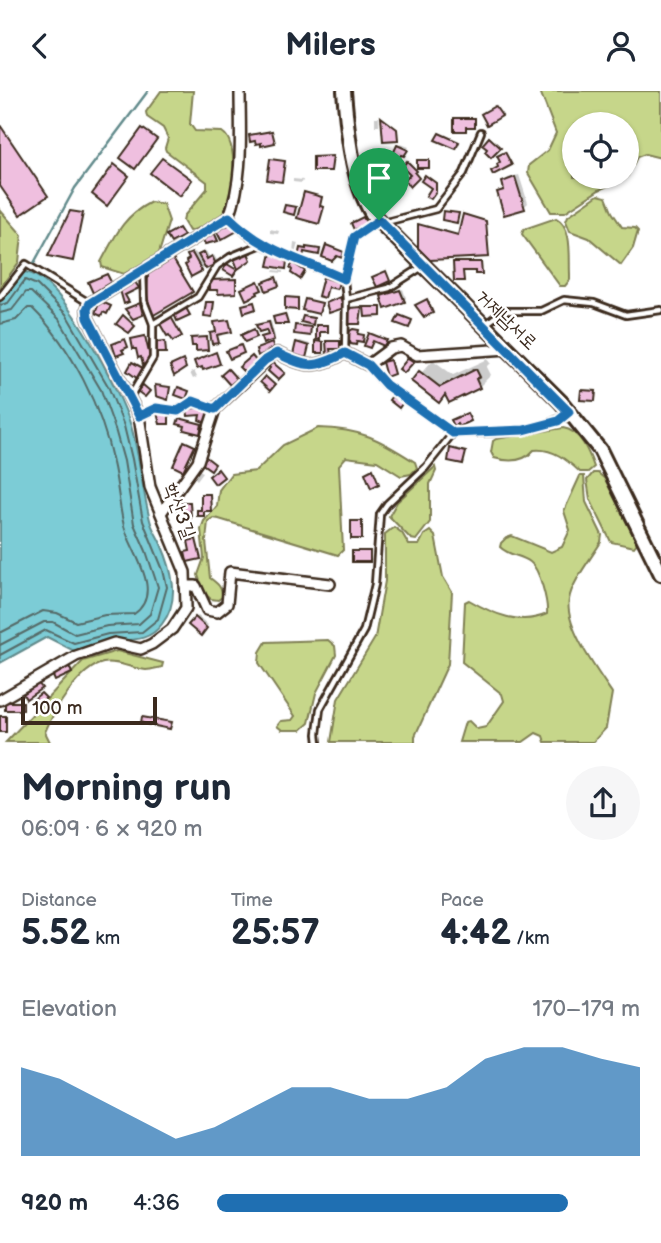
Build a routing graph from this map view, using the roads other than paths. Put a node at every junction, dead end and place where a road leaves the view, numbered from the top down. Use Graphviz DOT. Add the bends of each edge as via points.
graph roads {
  1 [pos="240,91"];
  2 [pos="344,91"];
  3 [pos="481,132"];
  4 [pos="229,217"];
  5 [pos="380,222"];
  6 [pos="262,244"];
  7 [pos="423,266"];
  8 [pos="143,271"];
  9 [pos="344,279"];
  10 [pos="0,297"];
  11 [pos="346,299"];
  12 [pos="90,303"];
  13 [pos="661,310"];
  14 [pos="153,324"];
  15 [pos="484,326"];
  16 [pos="508,349"];
  17 [pos="345,353"];
  18 [pos="368,365"];
  19 [pos="130,398"];
  20 [pos="215,409"];
  21 [pos="569,412"];
  22 [pos="139,416"];
  23 [pos="453,433"];
  24 [pos="161,513"];
  25 [pos="661,575"];
  26 [pos="330,584"];
  27 [pos="185,586"];
  28 [pos="0,699"];
  29 [pos="318,743"];
  1 -- 4 [label="street" via="240,156"];
  2 -- 5 [label="main road, 거제남서로" via="358,178 366,204"];
  3 -- 5 [label="lane" via="464,173 436,209"];
  4 -- 6 [label="lane"];
  4 -- 8 [label="street"];
  5 -- 7 [label="main road, 거제남서로"];
  5 -- 9 [label="lane" via="354,237"];
  6 -- 9 [label="lane"];
  6 -- 14 [label="lane" via="230,257 218,266 198,296"];
  7 -- 11 [label="lane" via="389,288"];
  7 -- 15 [label="main road, 거제남서로"];
  8 -- 12 [label="street"];
  8 -- 14 [label="lane" via="144,301"];
  9 -- 11 [label="lane"];
  10 -- 12 [label="lane" via="26,264"];
  11 -- 17 [label="lane"];
  12 -- 19 [label="street, 학산3길" via="88,318"];
  13 -- 15 [label="lane" via="626,315 594,303 564,300 541,311 503,311"];
  14 -- 19 [label="lane" via="153,358"];
  15 -- 16 [label="main road, 거제남서로"];
  16 -- 18 [label="street" via="417,355 401,346"];
  16 -- 21 [label="main road, 거제남서로"];
  17 -- 18 [label="street"];
  17 -- 20 [label="street" via="308,366 277,353"];
  18 -- 23 [label="lane" via="386,385"];
  19 -- 22 [label="street, 학산3길"];
  20 -- 22 [label="lane" via="193,401 178,411 156,408"];
  20 -- 24 [label="street" via="198,461"];
  21 -- 23 [label="lane" via="558,421 524,430"];
  21 -- 25 [label="main road, 거제남서로" via="600,450"];
  22 -- 24 [label="street, 학산3길" via="150,487"];
  23 -- 29 [label="lane" via="380,514 374,584 364,630 320,709"];
  24 -- 27 [label="street, 학산3길" via="185,572"];
  26 -- 27 [label="street" via="230,572 227,604 218,612 207,610 196,586"];
  27 -- 28 [label="street, 학산3길" via="186,608 172,629 152,644 141,649 114,643 76,656"];
}
